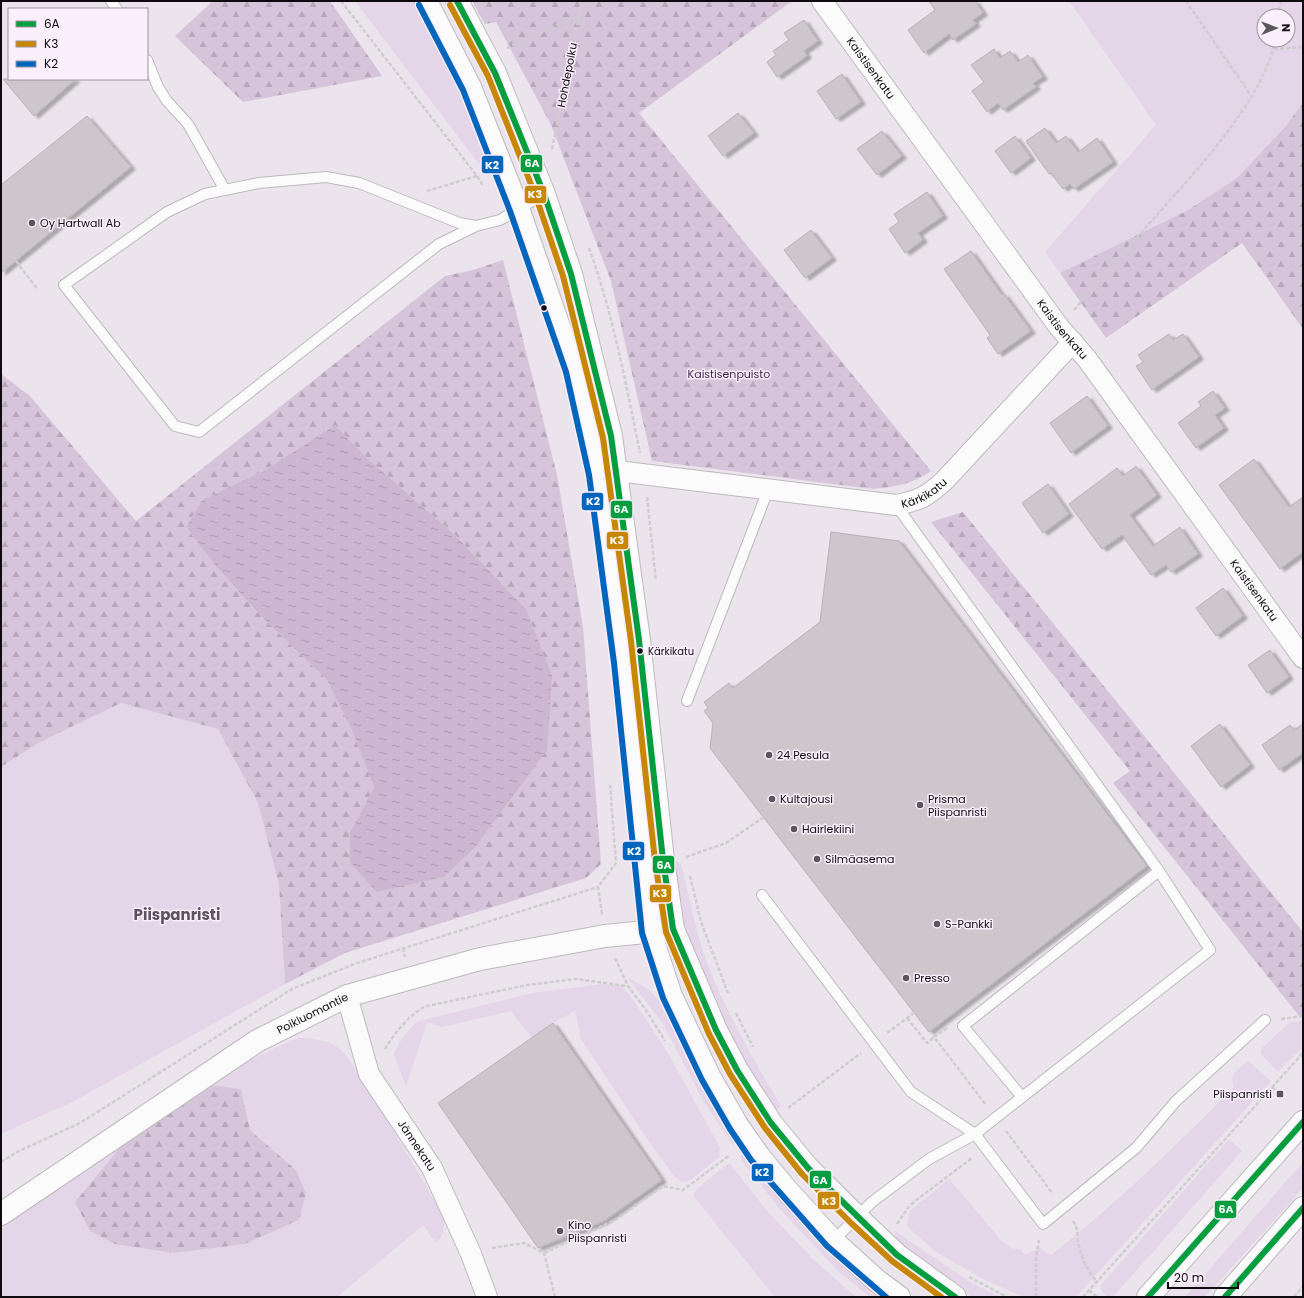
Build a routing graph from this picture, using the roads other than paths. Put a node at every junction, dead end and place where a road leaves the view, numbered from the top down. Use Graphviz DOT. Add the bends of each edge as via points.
graph roads {
  1 [pos="426,1"];
  2 [pos="457,1"];
  3 [pos="822,1"];
  4 [pos="148,62"];
  5 [pos="225,190"];
  6 [pos="544,194"];
  7 [pos="518,208"];
  8 [pos="476,226"];
  9 [pos="1073,342"];
  10 [pos="607,473"];
  11 [pos="768,490"];
  12 [pos="896,505"];
  13 [pos="1303,658"];
  14 [pos="687,701"];
  15 [pos="1159,871"];
  16 [pos="762,895"];
  17 [pos="673,929"];
  18 [pos="650,932"];
  19 [pos="347,996"];
  20 [pos="1264,1020"];
  21 [pos="1022,1097"];
  22 [pos="1303,1122"];
  23 [pos="974,1134"];
  24 [pos="1303,1208"];
  25 [pos="1,1214"];
  26 [pos="857,1217"];
  27 [pos="833,1241"];
  28 [pos="487,1297"];
  29 [pos="899,1297"];
  30 [pos="955,1297"];
  31 [pos="1148,1297"];
  32 [pos="1225,1297"];
  1 -- 7 [label="street" via="470,87"];
  2 -- 6 [label="street" via="495,72"];
  3 -- 9 [label="street, Kaistisenkatu"];
  4 -- 5 [label="lane" via="158,87 188,124"];
  5 -- 8 [label="lane" via="259,183 326,177 359,183 459,223"];
  5 -- 8 [label="lane" via="205,194 167,212 64,285 175,426 199,432 439,244"];
  6 -- 7 [label="lane"];
  6 -- 10 [label="street" via="571,274 611,436"];
  7 -- 8 [label="lane" via="500,220"];
  7 -- 10 [label="street"];
  9 -- 12 [label="street, Kärkikatu" via="935,490 911,503"];
  9 -- 13 [label="street, Kaistisenkatu"];
  10 -- 11 [label="street, Kärkikatu"];
  10 -- 17 [label="street" via="642,658 663,860"];
  10 -- 18 [label="street" via="622,662"];
  11 -- 12 [label="street, Kärkikatu"];
  11 -- 14 [label="lane"];
  12 -- 15 [label="lane"];
  15 -- 21 [label="lane" via="1210,950"];
  15 -- 21 [label="lane" via="963,1026"];
  16 -- 23 [label="lane" via="911,1092"];
  17 -- 18 [label="street, Poikluomantie"];
  17 -- 26 [label="street" via="716,1030 753,1096 771,1123 808,1168"];
  18 -- 19 [label="street, Poikluomantie" via="605,936 480,959"];
  18 -- 27 [label="street" via="671,996 708,1076 758,1155"];
  19 -- 25 [label="street, Poikluomantie" via="257,1041"];
  19 -- 28 [label="street, Jännekatu" via="369,1074 432,1168 471,1254"];
  20 -- 23 [label="lane" via="1176,1101 1136,1148 1043,1224"];
  21 -- 23 [label="lane"];
  22 -- 31 [label="street"];
  23 -- 26 [label="lane" via="929,1159 872,1202"];
  24 -- 32 [label="street"];
  26 -- 27 [label="lane"];
  26 -- 30 [label="street" via="897,1255"];
  27 -- 29 [label="street"];
}
